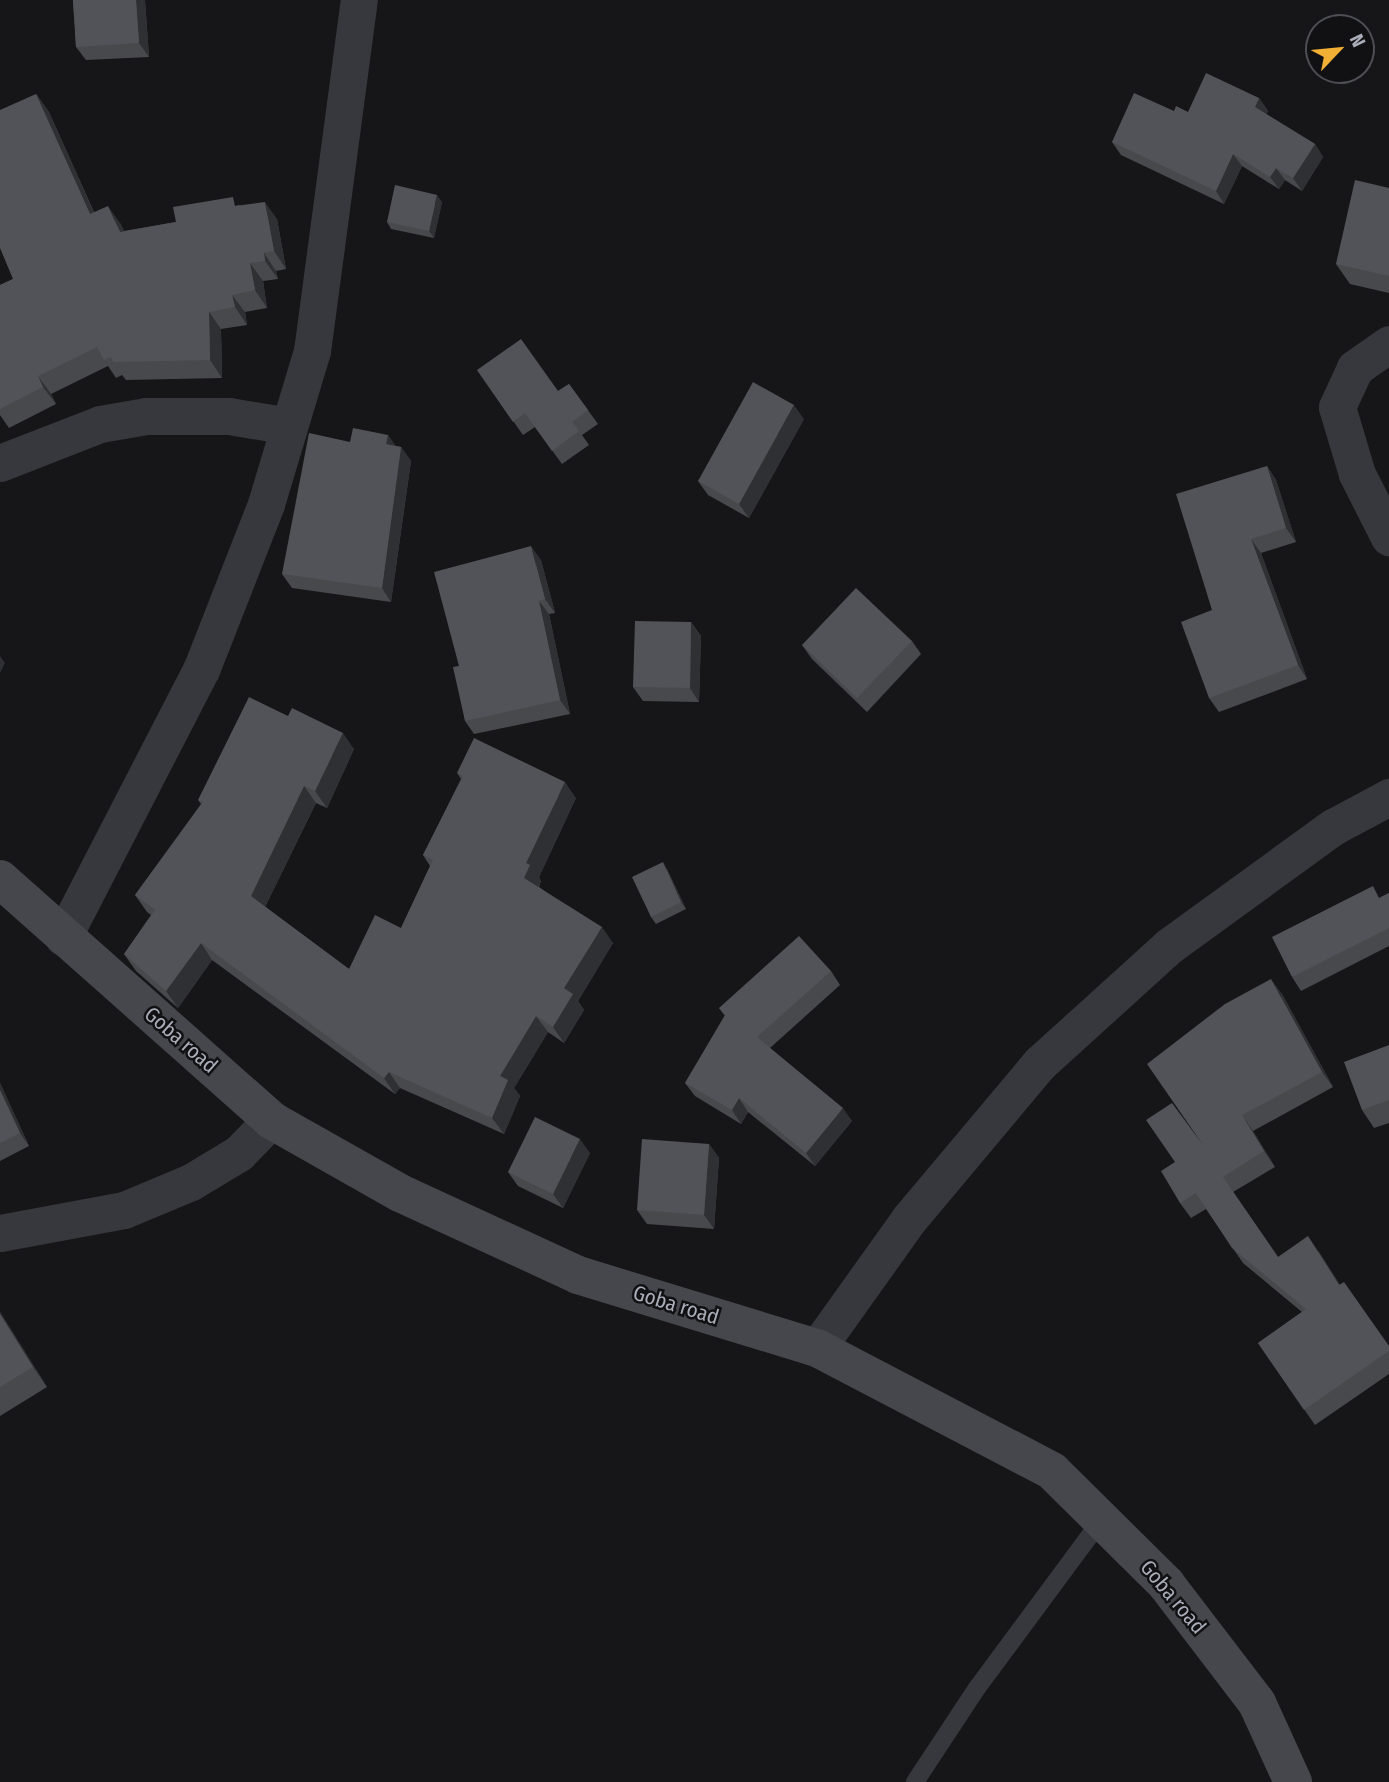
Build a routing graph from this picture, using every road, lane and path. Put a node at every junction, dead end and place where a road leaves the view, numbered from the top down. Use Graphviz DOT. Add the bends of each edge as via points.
graph roads {
  1 [pos="359,0"];
  2 [pos="1389,344"];
  3 [pos="289,426"];
  4 [pos="0,463"];
  5 [pos="1389,537"];
  6 [pos="1389,797"];
  7 [pos="0,879"];
  8 [pos="64,937"];
  9 [pos="271,1120"];
  10 [pos="0,1233"];
  11 [pos="817,1348"];
  12 [pos="1102,1519"];
  13 [pos="915,1782"];
  14 [pos="1293,1782"];
  1 -- 3 [label="street" via="312,351"];
  2 -- 5 [label="street" via="1355,368 1337,407 1357,474"];
  3 -- 4 [label="street" via="229,415 146,416 100,425"];
  3 -- 8 [label="street" via="242,572 201,670"];
  6 -- 11 [label="street" via="1334,827 1169,946 1040,1063 909,1219"];
  7 -- 8 [label="street, Goba road"];
  8 -- 9 [label="street, Goba road"];
  9 -- 10 [label="street" via="239,1153 191,1182 124,1210"];
  9 -- 11 [label="street, Goba road" via="400,1193 578,1275"];
  11 -- 12 [label="street, Goba road" via="1052,1471"];
  12 -- 13 [label="lane" via="977,1688"];
  12 -- 14 [label="street, Goba road" via="1166,1584 1257,1703"];
}
